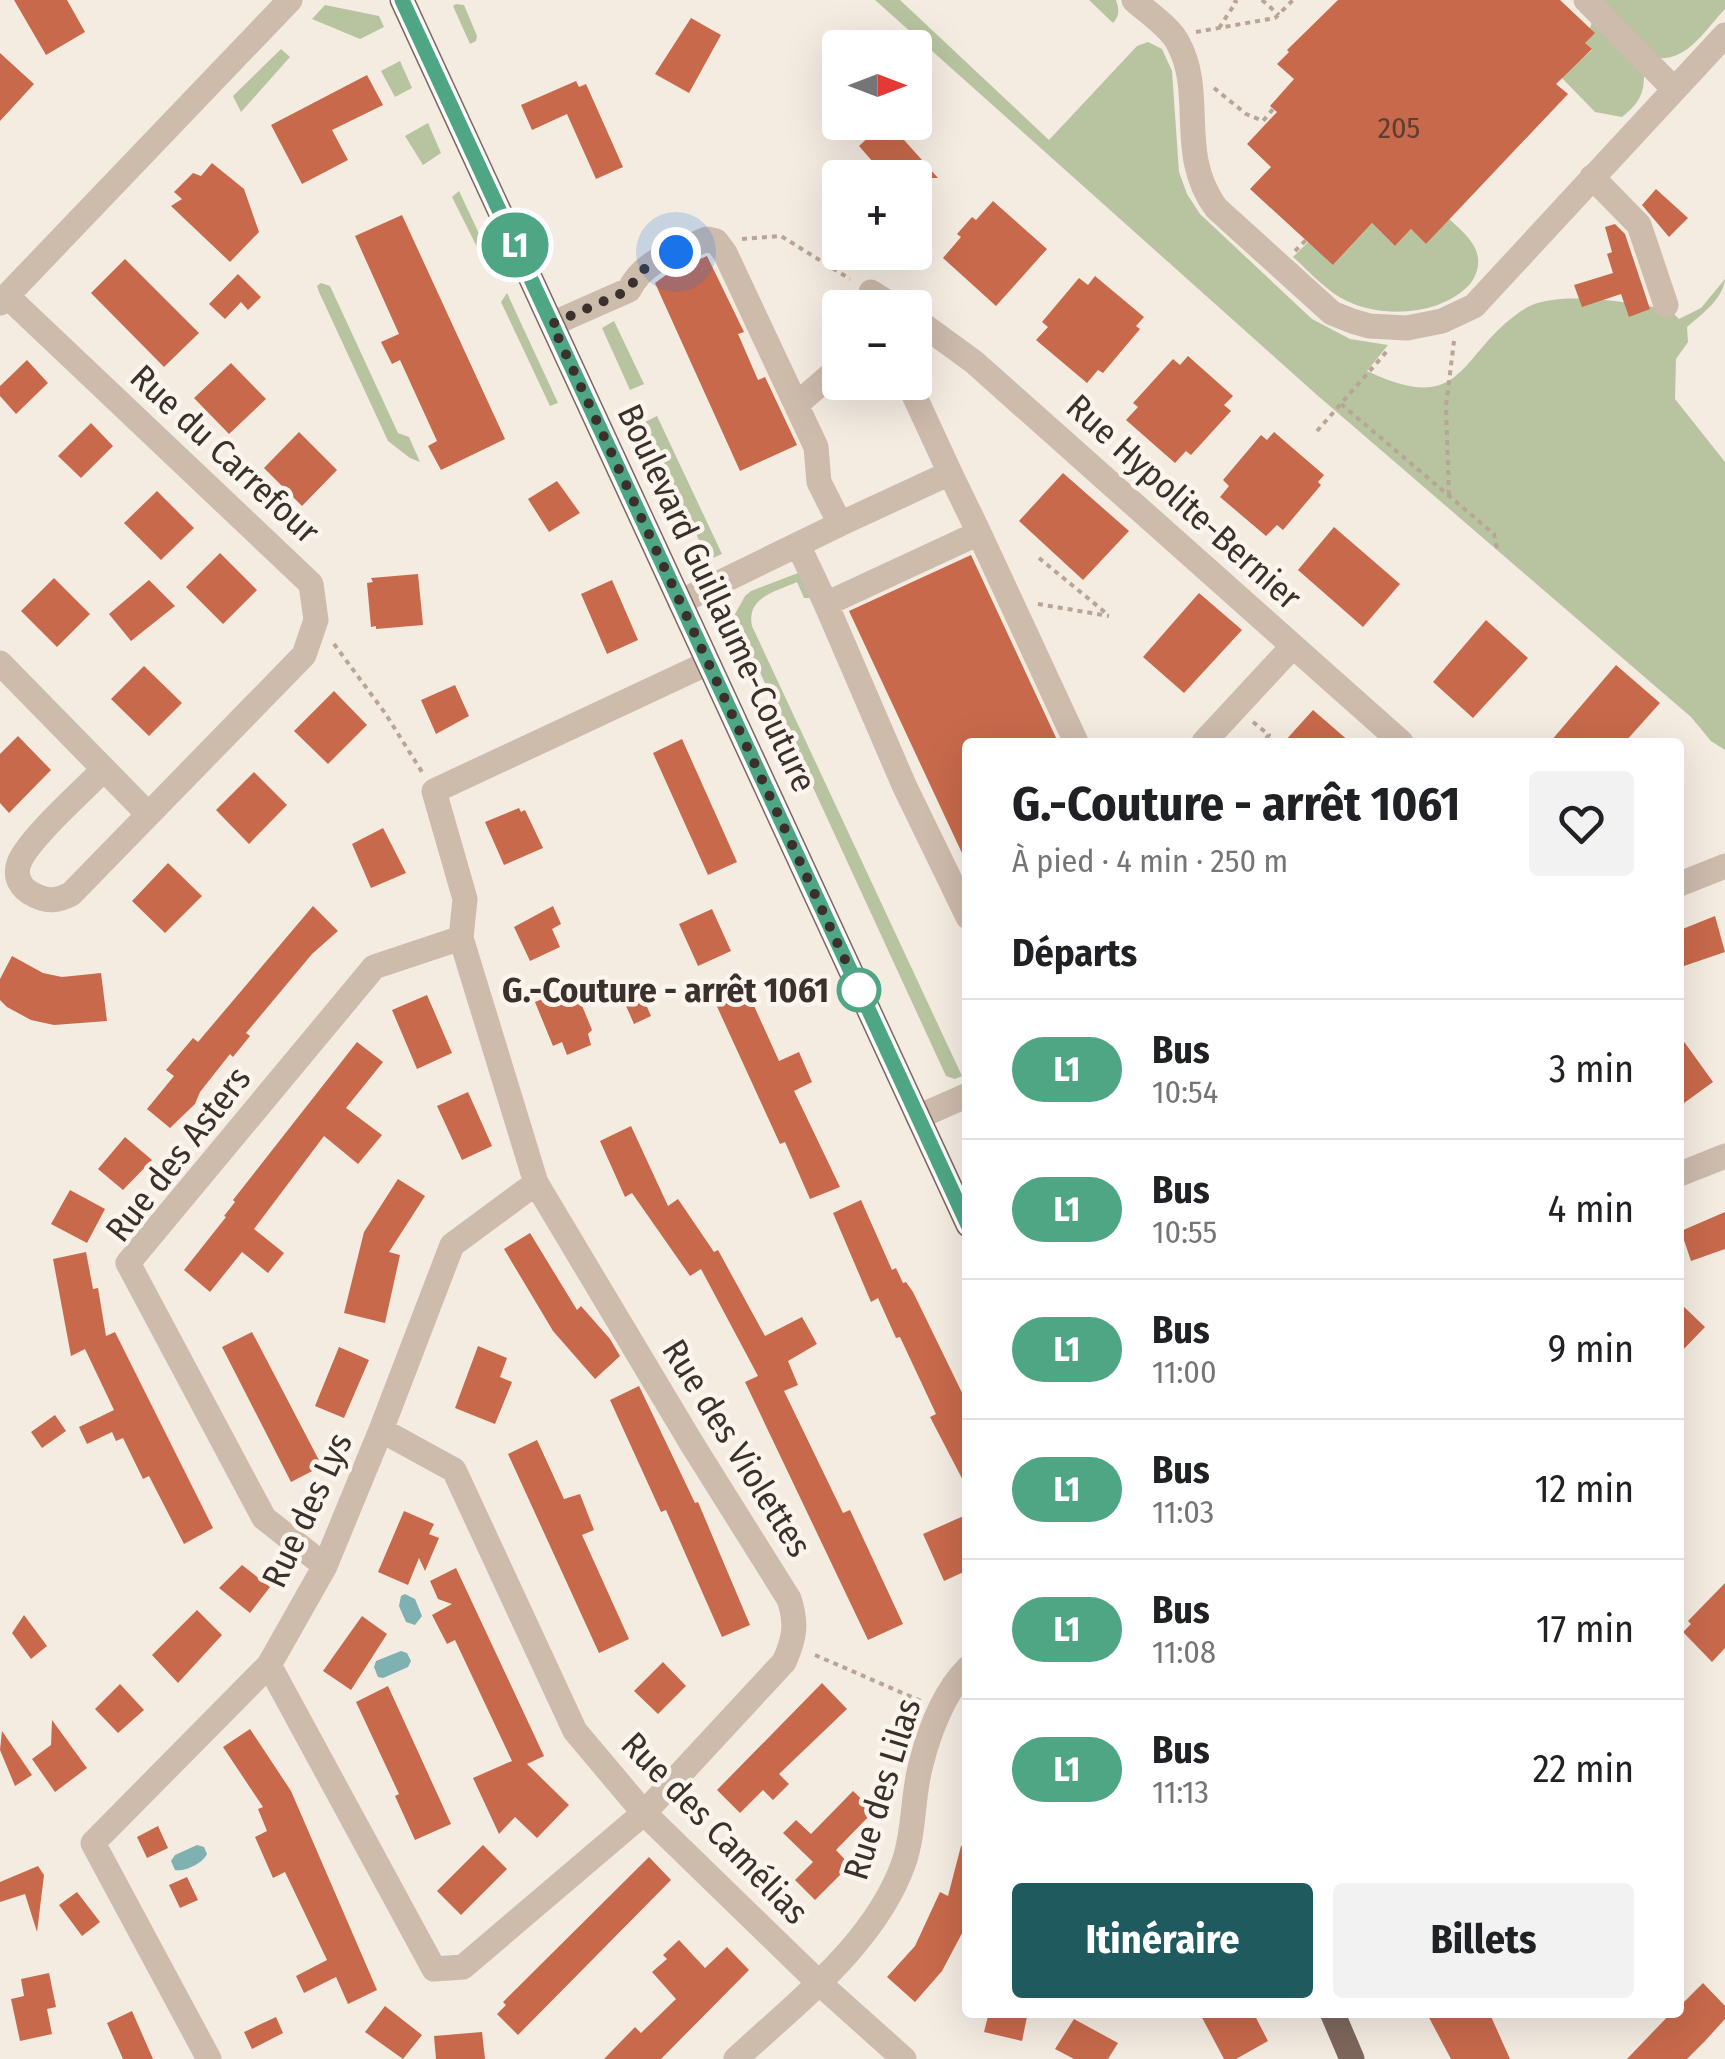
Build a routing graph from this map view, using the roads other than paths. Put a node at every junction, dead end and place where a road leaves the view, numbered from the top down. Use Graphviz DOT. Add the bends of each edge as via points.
graph roads {
  1 [pos="290,0"];
  2 [pos="402,0"];
  3 [pos="1134,0"];
  4 [pos="1586,0"];
  5 [pos="1725,35"];
  6 [pos="1674,89"];
  7 [pos="1592,177"];
  8 [pos="3,300"];
  9 [pos="1666,305"];
  10 [pos="552,324"];
  11 [pos="932,331"];
  12 [pos="822,382"];
  13 [pos="916,400"];
  14 [pos="797,404"];
  15 [pos="950,472"];
  16 [pos="840,524"];
  17 [pos="979,534"];
  18 [pos="798,544"];
  19 [pos="680,602"];
  20 [pos="826,604"];
  21 [pos="1293,646"];
  22 [pos="708,662"];
  23 [pos="0,663"];
  24 [pos="1074,738"];
  25 [pos="1208,738"];
  26 [pos="1396,738"];
  27 [pos="104,770"];
  28 [pos="147,813"];
  29 [pos="1725,866"];
  30 [pos="1684,882"];
  31 [pos="962,906"];
  32 [pos="461,938"];
  33 [pos="962,1097"];
  34 [pos="918,1118"];
  35 [pos="1725,1156"];
  36 [pos="1684,1172"];
  37 [pos="536,1183"];
  38 [pos="962,1211"];
  39 [pos="382,1430"];
  40 [pos="325,1566"];
  41 [pos="270,1665"];
  42 [pos="962,1674"];
  43 [pos="644,1813"];
  44 [pos="818,1982"];
  45 [pos="1335,2018"];
  46 [pos="208,2059"];
  47 [pos="736,2059"];
  48 [pos="904,2059"];
  49 [pos="1352,2059"];
  1 -- 8 [label="street"];
  2 -- 10 [label="main road, Boulevard Guillaume-Couture"];
  3 -- 7 [label="street" via="1176,38 1185,58 1194,160 1216,208 1332,313 1398,328 1455,316 1474,306"];
  4 -- 6 [label="street"];
  5 -- 6 [label="street"];
  6 -- 7 [label="street"];
  7 -- 9 [label="street" via="1639,225"];
  8 -- 28 [label="street, Rue du Carrefour" via="312,584 316,620 304,655"];
  10 -- 14 [label="street" via="629,290 645,266 716,241"];
  10 -- 19 [label="main road, Boulevard Guillaume-Couture"];
  11 -- 21 [label="street, Rue Hypolite-Bernier"];
  12 -- 14 [label="street"];
  13 -- 15 [label="street"];
  14 -- 16 [label="street" via="816,447 819,482"];
  15 -- 16 [label="street"];
  15 -- 17 [label="street"];
  16 -- 18 [label="street"];
  17 -- 20 [label="street"];
  17 -- 24 [label="street"];
  18 -- 19 [label="street"];
  18 -- 20 [label="street"];
  19 -- 22 [label="main road, Boulevard Guillaume-Couture"];
  20 -- 31 [label="street"];
  21 -- 25 [label="street"];
  21 -- 26 [label="street, Rue Hypolite-Bernier"];
  22 -- 32 [label="street, Rue des Violettes" via="434,791 466,899"];
  22 -- 34 [label="main road, Boulevard Guillaume-Couture"];
  23 -- 27 [label="street"];
  27 -- 28 [label="street"];
  27 -- 28 [label="street" via="28,848 17,877 24,890 55,902 71,894"];
  29 -- 30 [label="street"];
  32 -- 37 [label="street, Rue des Violettes"];
  32 -- 40 [label="street, Rue des Asters" via="374,968 128,1263 264,1518"];
  33 -- 34 [label="street"];
  34 -- 38 [label="main road, Boulevard Guillaume-Couture"];
  35 -- 36 [label="street"];
  37 -- 39 [label="street, Rue des Lys" via="452,1245"];
  37 -- 43 [label="street, Rue des Violettes" via="796,1621 784,1662"];
  39 -- 40 [label="street, Rue des Lys"];
  39 -- 43 [label="street, Rue des Camélias" via="454,1470 575,1731"];
  40 -- 41 [label="street, Rue des Lys"];
  41 -- 43 [label="street" via="434,1969 463,1966"];
  41 -- 46 [label="street, Rue des Lys" via="93,1843"];
  42 -- 44 [label="street, Rue des Lilas" via="920,1764 904,1862 863,1933"];
  43 -- 44 [label="street, Rue des Camélias"];
  44 -- 47 [label="street, Rue des Lilas"];
  44 -- 48 [label="street, Rue des Camélias"];
  45 -- 49 [label="main road"];
}
